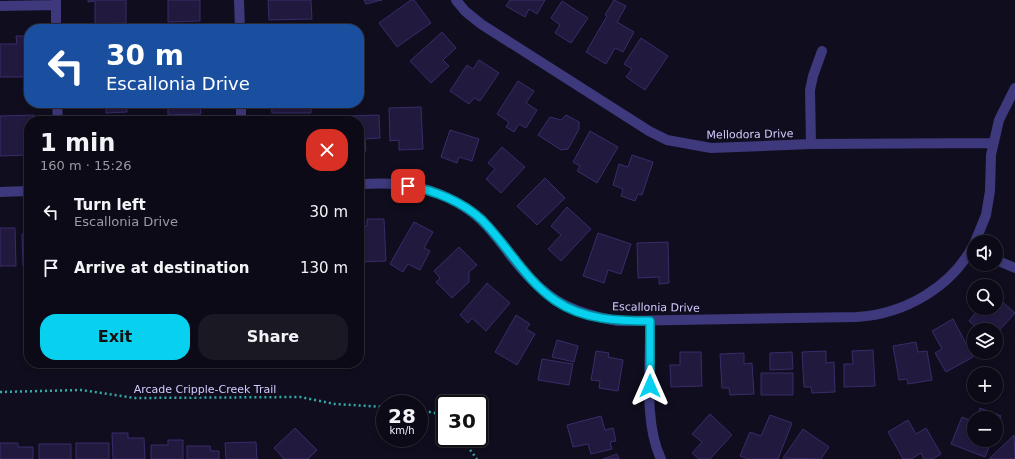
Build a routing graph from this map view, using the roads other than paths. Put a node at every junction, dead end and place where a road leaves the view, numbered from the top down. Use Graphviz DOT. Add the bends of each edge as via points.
graph roads {
  1 [pos="239,0"];
  2 [pos="456,0"];
  3 [pos="56,2"];
  4 [pos="0,6"];
  5 [pos="56,24"];
  6 [pos="240,24"];
  7 [pos="822,51"];
  8 [pos="1015,88"];
  9 [pos="993,143"];
  10 [pos="811,144"];
  11 [pos="364,184"];
  12 [pos="24,191"];
  13 [pos="0,192"];
  14 [pos="978,235"];
  15 [pos="967,255"];
  16 [pos="1003,263"];
  17 [pos="1015,268"];
  18 [pos="650,321"];
  19 [pos="661,459"];
  1 -- 6 [label="street"];
  2 -- 10 [label="street, Mellodora Drive" via="482,24 667,140 711,148"];
  3 -- 4 [label="street"];
  3 -- 5 [label="street"];
  7 -- 10 [label="street" via="810,90"];
  8 -- 9 [label="street, Escallonia Drive" via="999,120"];
  9 -- 10 [label="street, Mellodora Drive"];
  9 -- 14 [label="street, Escallonia Drive" via="990,191 986,215"];
  11 -- 18 [label="street, Escallonia Drive" via="395,184 421,188 444,196 481,219 526,274 557,302 596,317"];
  12 -- 13 [label="street"];
  15 -- 18 [label="street, Escallonia Drive" via="935,289 915,302 880,314 857,317"];
  16 -- 17 [label="street"];
  18 -- 19 [label="street" via="651,428"];
}
